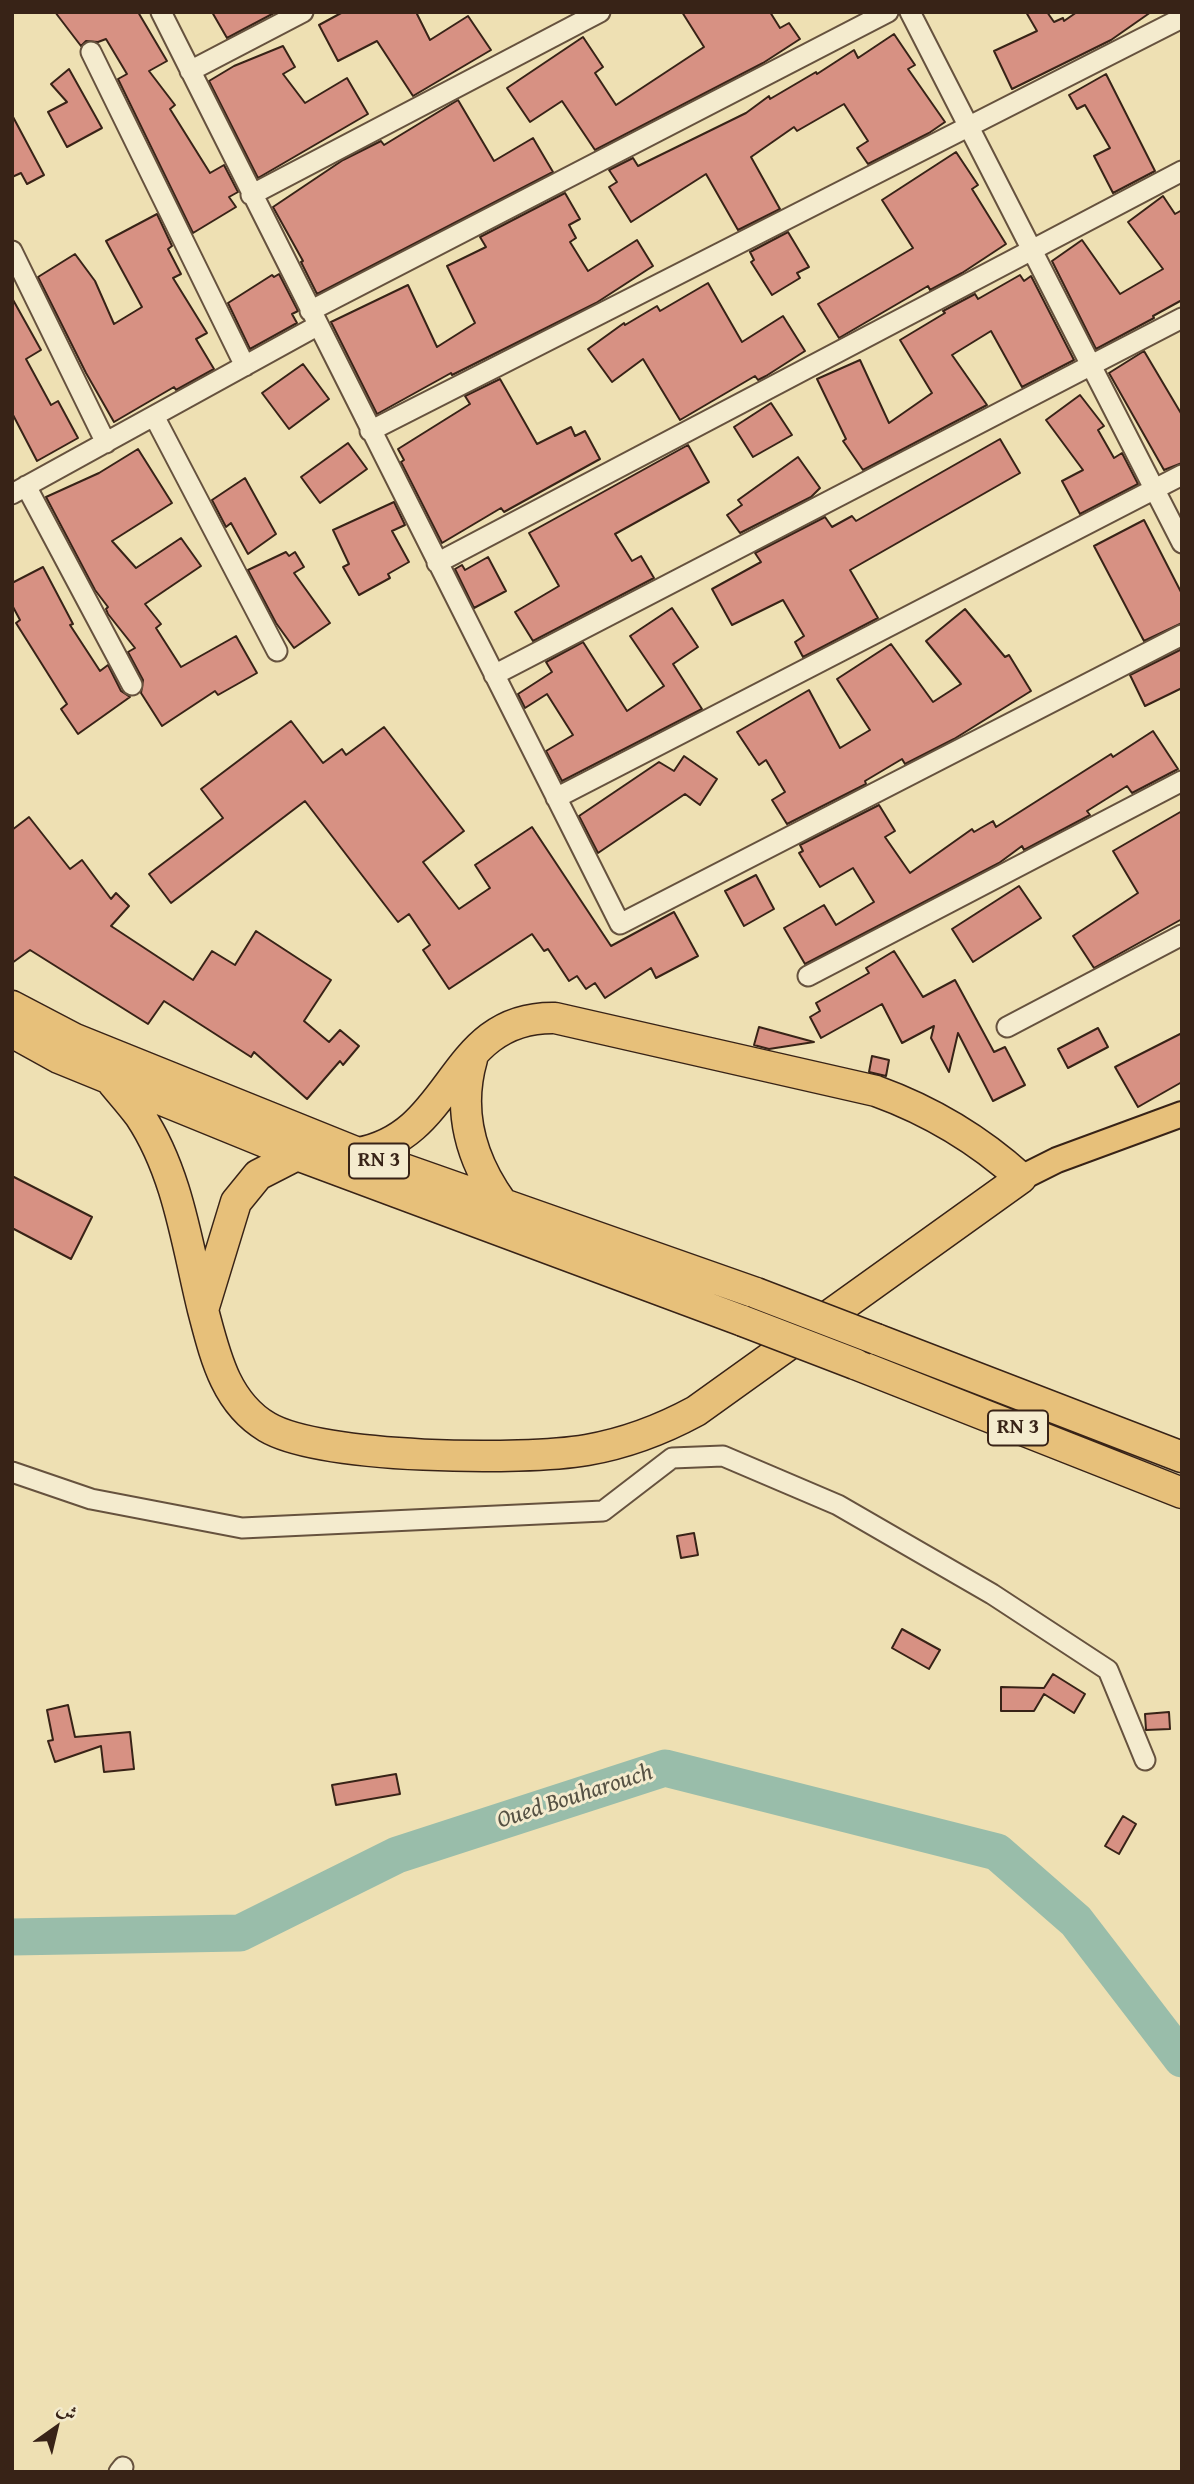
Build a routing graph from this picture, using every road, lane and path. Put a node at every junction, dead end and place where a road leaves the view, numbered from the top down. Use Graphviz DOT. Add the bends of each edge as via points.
graph roads {
  1 [pos="161,12"];
  2 [pos="303,12"];
  3 [pos="600,12"];
  4 [pos="888,12"];
  5 [pos="910,12"];
  6 [pos="1182,18"];
  7 [pos="91,52"];
  8 [pos="190,71"];
  9 [pos="970,128"];
  10 [pos="1182,171"];
  11 [pos="251,195"];
  12 [pos="1032,250"];
  13 [pos="12,251"];
  14 [pos="1182,318"];
  15 [pos="313,319"];
  16 [pos="1090,365"];
  17 [pos="246,366"];
  18 [pos="154,416"];
  19 [pos="370,431"];
  20 [pos="106,443"];
  21 [pos="1182,475"];
  22 [pos="19,490"];
  23 [pos="1154,490"];
  24 [pos="1182,543"];
  25 [pos="437,563"];
  26 [pos="1182,635"];
  27 [pos="277,651"];
  28 [pos="494,675"];
  29 [pos="132,685"];
  30 [pos="1182,781"];
  31 [pos="556,798"];
  32 [pos="1182,934"];
  33 [pos="808,976"];
  34 [pos="12,1006"];
  35 [pos="1007,1027"];
  36 [pos="12,1032"];
  37 [pos="476,1048"];
  38 [pos="110,1080"];
  39 [pos="1182,1114"];
  40 [pos="358,1153"];
  41 [pos="297,1155"];
  42 [pos="1021,1178"];
  43 [pos="502,1203"];
  44 [pos="203,1310"];
  45 [pos="655,1433"];
  46 [pos="1182,1457"];
  47 [pos="672,1458"];
  48 [pos="12,1472"];
  49 [pos="1182,1493"];
  50 [pos="1145,1760"];
  1 -- 8 [label="street"];
  2 -- 8 [label="street"];
  3 -- 11 [label="street"];
  4 -- 15 [label="street"];
  5 -- 9 [label="street"];
  6 -- 9 [label="street"];
  7 -- 17 [label="street"];
  8 -- 11 [label="street"];
  9 -- 12 [label="street"];
  9 -- 19 [label="street"];
  10 -- 12 [label="street"];
  11 -- 15 [label="street"];
  12 -- 16 [label="street"];
  12 -- 25 [label="street"];
  13 -- 20 [label="street"];
  14 -- 16 [label="street"];
  15 -- 17 [label="street"];
  15 -- 19 [label="street"];
  16 -- 23 [label="street"];
  16 -- 28 [label="street"];
  17 -- 18 [label="street"];
  18 -- 20 [label="street"];
  18 -- 27 [label="street"];
  19 -- 25 [label="street"];
  20 -- 22 [label="street"];
  21 -- 23 [label="street"];
  22 -- 29 [label="street"];
  23 -- 24 [label="street"];
  23 -- 31 [label="street"];
  25 -- 28 [label="street"];
  26 -- 31 [label="street" via="620,924"];
  28 -- 31 [label="street"];
  30 -- 33 [label="street"];
  32 -- 35 [label="street"];
  34 -- 40 [label="highway, RN 3" via="75,1039"];
  36 -- 38 [label="highway, RN 3"];
  37 -- 40 [label="highway" via="413,1129 387,1145"];
  37 -- 42 [label="highway" via="512,1024 555,1018 876,1091 968,1135"];
  37 -- 43 [label="highway" via="469,1071 466,1117 477,1163"];
  38 -- 41 [label="highway, RN 3"];
  38 -- 44 [label="highway" via="140,1117 160,1153"];
  39 -- 42 [label="main road"];
  40 -- 43 [label="highway, RN 3"];
  41 -- 44 [label="highway" via="258,1175 236,1202"];
  41 -- 49 [label="highway, RN 3, bridge" via="743,1321"];
  42 -- 45 [label="highway" via="696,1411"];
  43 -- 46 [label="highway, RN 3, bridge" via="756,1293"];
  44 -- 45 [label="highway" via="223,1381 247,1411 268,1428 311,1443 408,1454 545,1455 588,1450"];
  45 -- 47 [label="street"];
  47 -- 48 [label="street" via="603,1511 242,1528 91,1499"];
  47 -- 50 [label="street" via="723,1456 838,1504 992,1594 1108,1670"];
}
